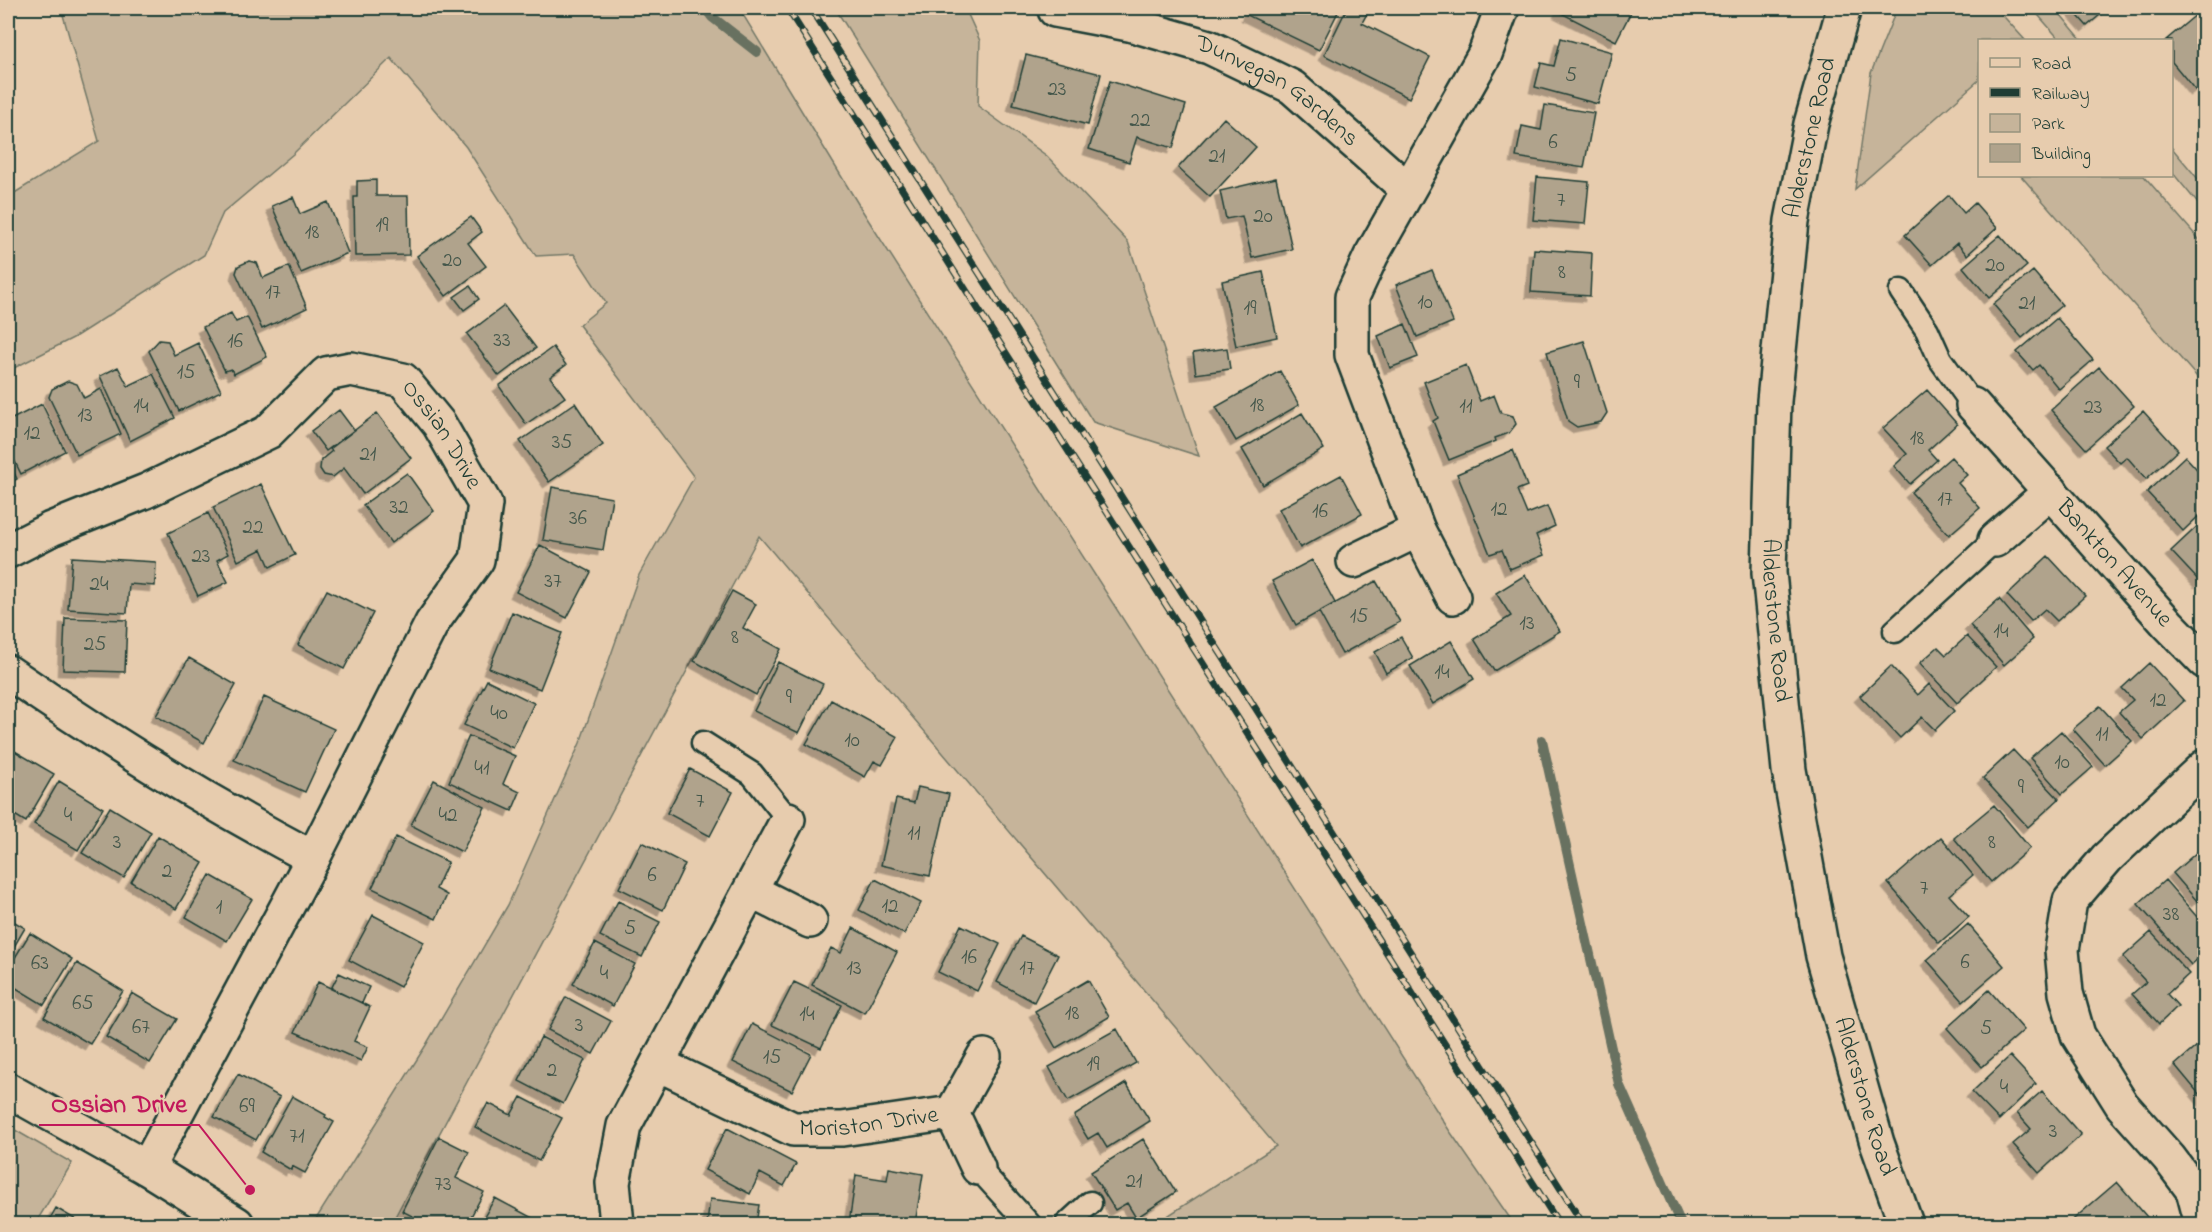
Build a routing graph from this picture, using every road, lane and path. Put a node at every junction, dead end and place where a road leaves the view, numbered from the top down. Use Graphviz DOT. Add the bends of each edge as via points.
graph roads {
  1 [pos="1502,8"];
  2 [pos="1844,8"];
  3 [pos="1055,10"];
  4 [pos="1130,16"];
  5 [pos="1407,189"];
  6 [pos="1901,291"];
  7 [pos="1973,405"];
  8 [pos="2051,491"];
  9 [pos="1418,531"];
  10 [pos="1995,540"];
  11 [pos="8,551"];
  12 [pos="1353,561"];
  13 [pos="1453,597"];
  14 [pos="1895,631"];
  15 [pos="2205,661"];
  16 [pos="8,672"];
  17 [pos="704,743"];
  18 [pos="2205,766"];
  19 [pos="788,819"];
  20 [pos="313,858"];
  21 [pos="751,891"];
  22 [pos="810,921"];
  23 [pos="984,1056"];
  24 [pos="658,1064"];
  25 [pos="8,1090"];
  26 [pos="952,1113"];
  27 [pos="147,1168"];
  28 [pos="978,1168"];
  29 [pos="1090,1203"];
  30 [pos="237,1224"];
  31 [pos="617,1224"];
  32 [pos="1029,1224"];
  33 [pos="1067,1224"];
  34 [pos="1906,1224"];
  35 [pos="2202,1224"];
  1 -- 5 [label="street" via="1485,54"];
  2 -- 34 [label="street, Alderstone Road" via="1811,124 1792,221 1774,401 1769,573 1789,770 1823,957 1877,1143"];
  3 -- 4 [label="street, Dunvegan Gardens"];
  4 -- 5 [label="street, Dunvegan Gardens" via="1209,47 1292,87"];
  5 -- 9 [label="street" via="1352,297 1352,355"];
  6 -- 7 [label="lane, Bankton Avenue" via="1927,330 1940,359"];
  7 -- 8 [label="street, Bankton Avenue"];
  8 -- 10 [label="street, Bankton Avenue"];
  8 -- 15 [label="street, Bankton Avenue"];
  9 -- 12 [label="street"];
  9 -- 13 [label="street"];
  10 -- 14 [label="lane, Bankton Avenue"];
  11 -- 20 [label="street, Ossian Drive" via="268,432 326,374 351,369 403,380 439,424 485,504 477,560 432,623"];
  16 -- 20 [label="street" via="115,745 207,801"];
  17 -- 19 [label="lane" via="752,774"];
  18 -- 35 [label="street" via="2107,858 2070,901 2062,950 2066,993 2078,1035 2122,1105 2193,1190"];
  19 -- 21 [label="street"];
  20 -- 27 [label="street, Ossian Drive"];
  21 -- 22 [label="street"];
  21 -- 24 [label="street"];
  23 -- 26 [label="street, Moriston Drive"];
  24 -- 26 [label="street, Moriston Drive" via="793,1129 842,1129"];
  24 -- 31 [label="street" via="624,1126 613,1183"];
  25 -- 27 [label="street"];
  26 -- 28 [label="street, Moriston Drive"];
  27 -- 30 [label="street"];
  28 -- 32 [label="lane"];
  29 -- 33 [label="lane"];
}
